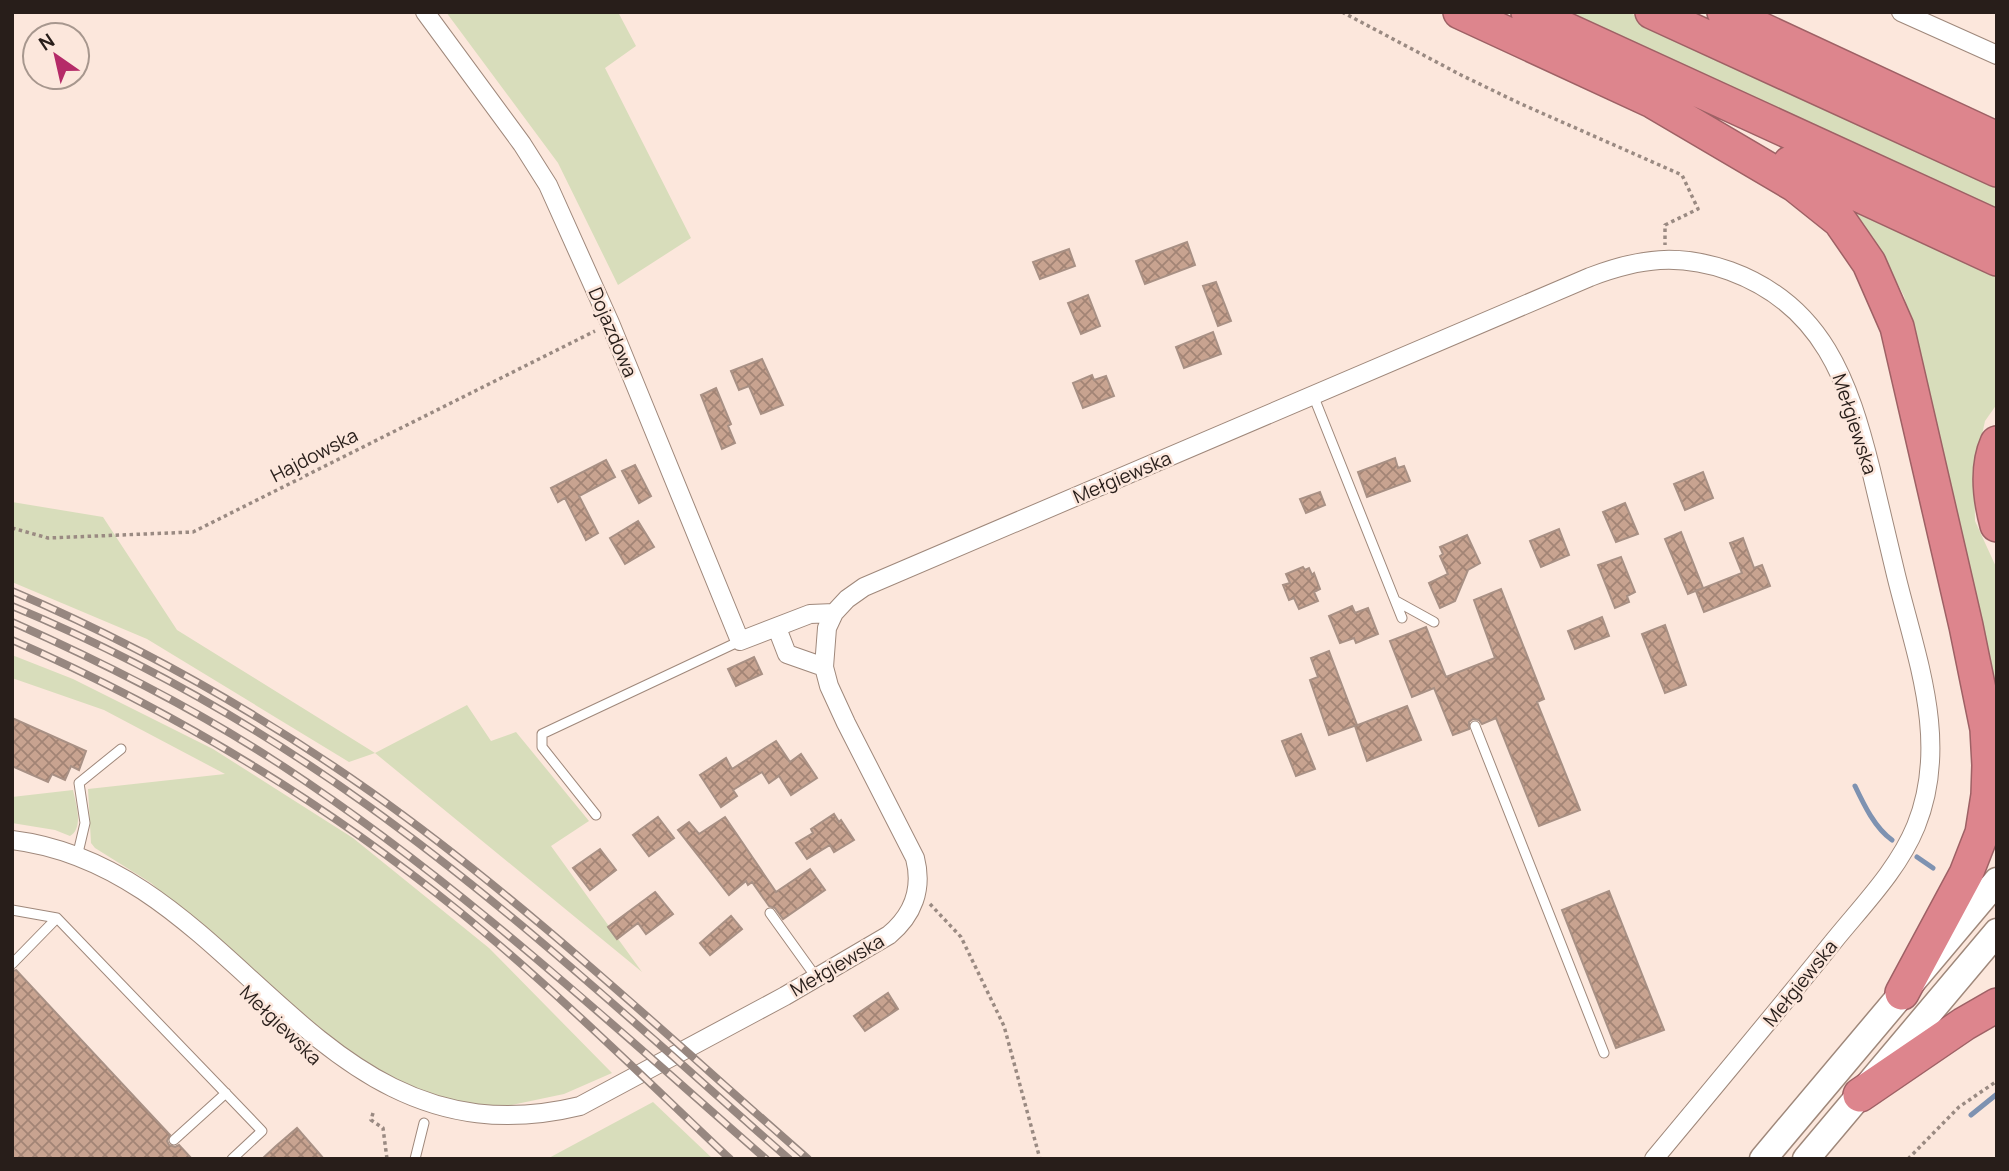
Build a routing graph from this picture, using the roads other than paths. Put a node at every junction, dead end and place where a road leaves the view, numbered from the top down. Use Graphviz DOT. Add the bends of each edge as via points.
graph roads {
  1 [pos="425,12"];
  2 [pos="1460,12"];
  3 [pos="1528,12"];
  4 [pos="1652,12"];
  5 [pos="1724,12"];
  6 [pos="1901,12"];
  7 [pos="1997,55"];
  8 [pos="1913,100"];
  9 [pos="1654,102"];
  10 [pos="1997,118"];
  11 [pos="1997,139"];
  12 [pos="1997,170"];
  13 [pos="1997,228"];
  14 [pos="1997,259"];
  15 [pos="1313,395"];
  16 [pos="1997,443"];
  17 [pos="1997,525"];
  18 [pos="1395,601"];
  19 [pos="834,613"];
  20 [pos="1402,618"];
  21 [pos="1434,622"];
  22 [pos="777,628"];
  23 [pos="740,641"];
  24 [pos="824,667"];
  25 [pos="1475,726"];
  26 [pos="121,749"];
  27 [pos="596,815"];
  28 [pos="12,840"];
  29 [pos="77,857"];
  30 [pos="1997,881"];
  31 [pos="12,910"];
  32 [pos="771,913"];
  33 [pos="57,918"];
  34 [pos="1997,932"];
  35 [pos="12,964"];
  36 [pos="816,977"];
  37 [pos="1902,993"];
  38 [pos="1997,1005"];
  39 [pos="299,1045"];
  40 [pos="1604,1053"];
  41 [pos="226,1093"];
  42 [pos="1860,1095"];
  43 [pos="422,1122"];
  44 [pos="484,1131"];
  45 [pos="174,1140"];
  46 [pos="232,1159"];
  47 [pos="415,1159"];
  48 [pos="1654,1159"];
  49 [pos="1763,1159"];
  50 [pos="1807,1159"];
  1 -- 23 [label="street, Dojazdowa" via="548,185 610,323"];
  2 -- 9 [label="highway"];
  3 -- 13 [label="highway"];
  4 -- 12 [label="highway"];
  5 -- 8 [label="highway"];
  6 -- 7 [label="street"];
  8 -- 10 [label="highway"];
  8 -- 11 [label="highway"];
  9 -- 14 [label="highway"];
  9 -- 37 [label="highway" via="1795,185 1840,221 1869,263 1896,327 1966,626 1987,729 1989,765 1982,833 1966,874"];
  15 -- 18 [label="lane"];
  15 -- 19 [label="street, Mełgiewska" via="864,587"];
  15 -- 48 [label="street, Mełgiewska" via="1590,276 1664,259 1692,260 1743,276 1771,292 1795,310 1826,346 1845,383 1925,685 1932,738 1923,805 1892,868"];
  16 -- 17 [label="highway" via="1990,471"];
  18 -- 20 [label="lane"];
  18 -- 21 [label="lane"];
  19 -- 22 [label="street" via="810,614"];
  19 -- 24 [label="street, Mełgiewska" via="827,628"];
  22 -- 23 [label="street"];
  22 -- 24 [label="street" via="787,654"];
  23 -- 27 [label="lane" via="542,734 542,747"];
  24 -- 36 [label="street, Mełgiewska" via="846,723 919,872 916,897 902,924"];
  25 -- 40 [label="lane"];
  26 -- 29 [label="lane" via="79,783 85,823"];
  28 -- 29 [label="street, Mełgiewska" via="46,845"];
  29 -- 39 [label="street, Mełgiewska" via="127,884 167,915"];
  30 -- 37 [label="main road"];
  31 -- 33 [label="lane"];
  32 -- 36 [label="lane"];
  33 -- 35 [label="lane"];
  33 -- 41 [label="lane"];
  34 -- 42 [label="main road"];
  36 -- 44 [label="street, Mełgiewska" via="580,1106 529,1125"];
  37 -- 49 [label="main road"];
  38 -- 42 [label="highway"];
  41 -- 45 [label="lane"];
  41 -- 46 [label="lane" via="262,1131"];
  42 -- 50 [label="main road"];
  43 -- 47 [label="lane"];
}
